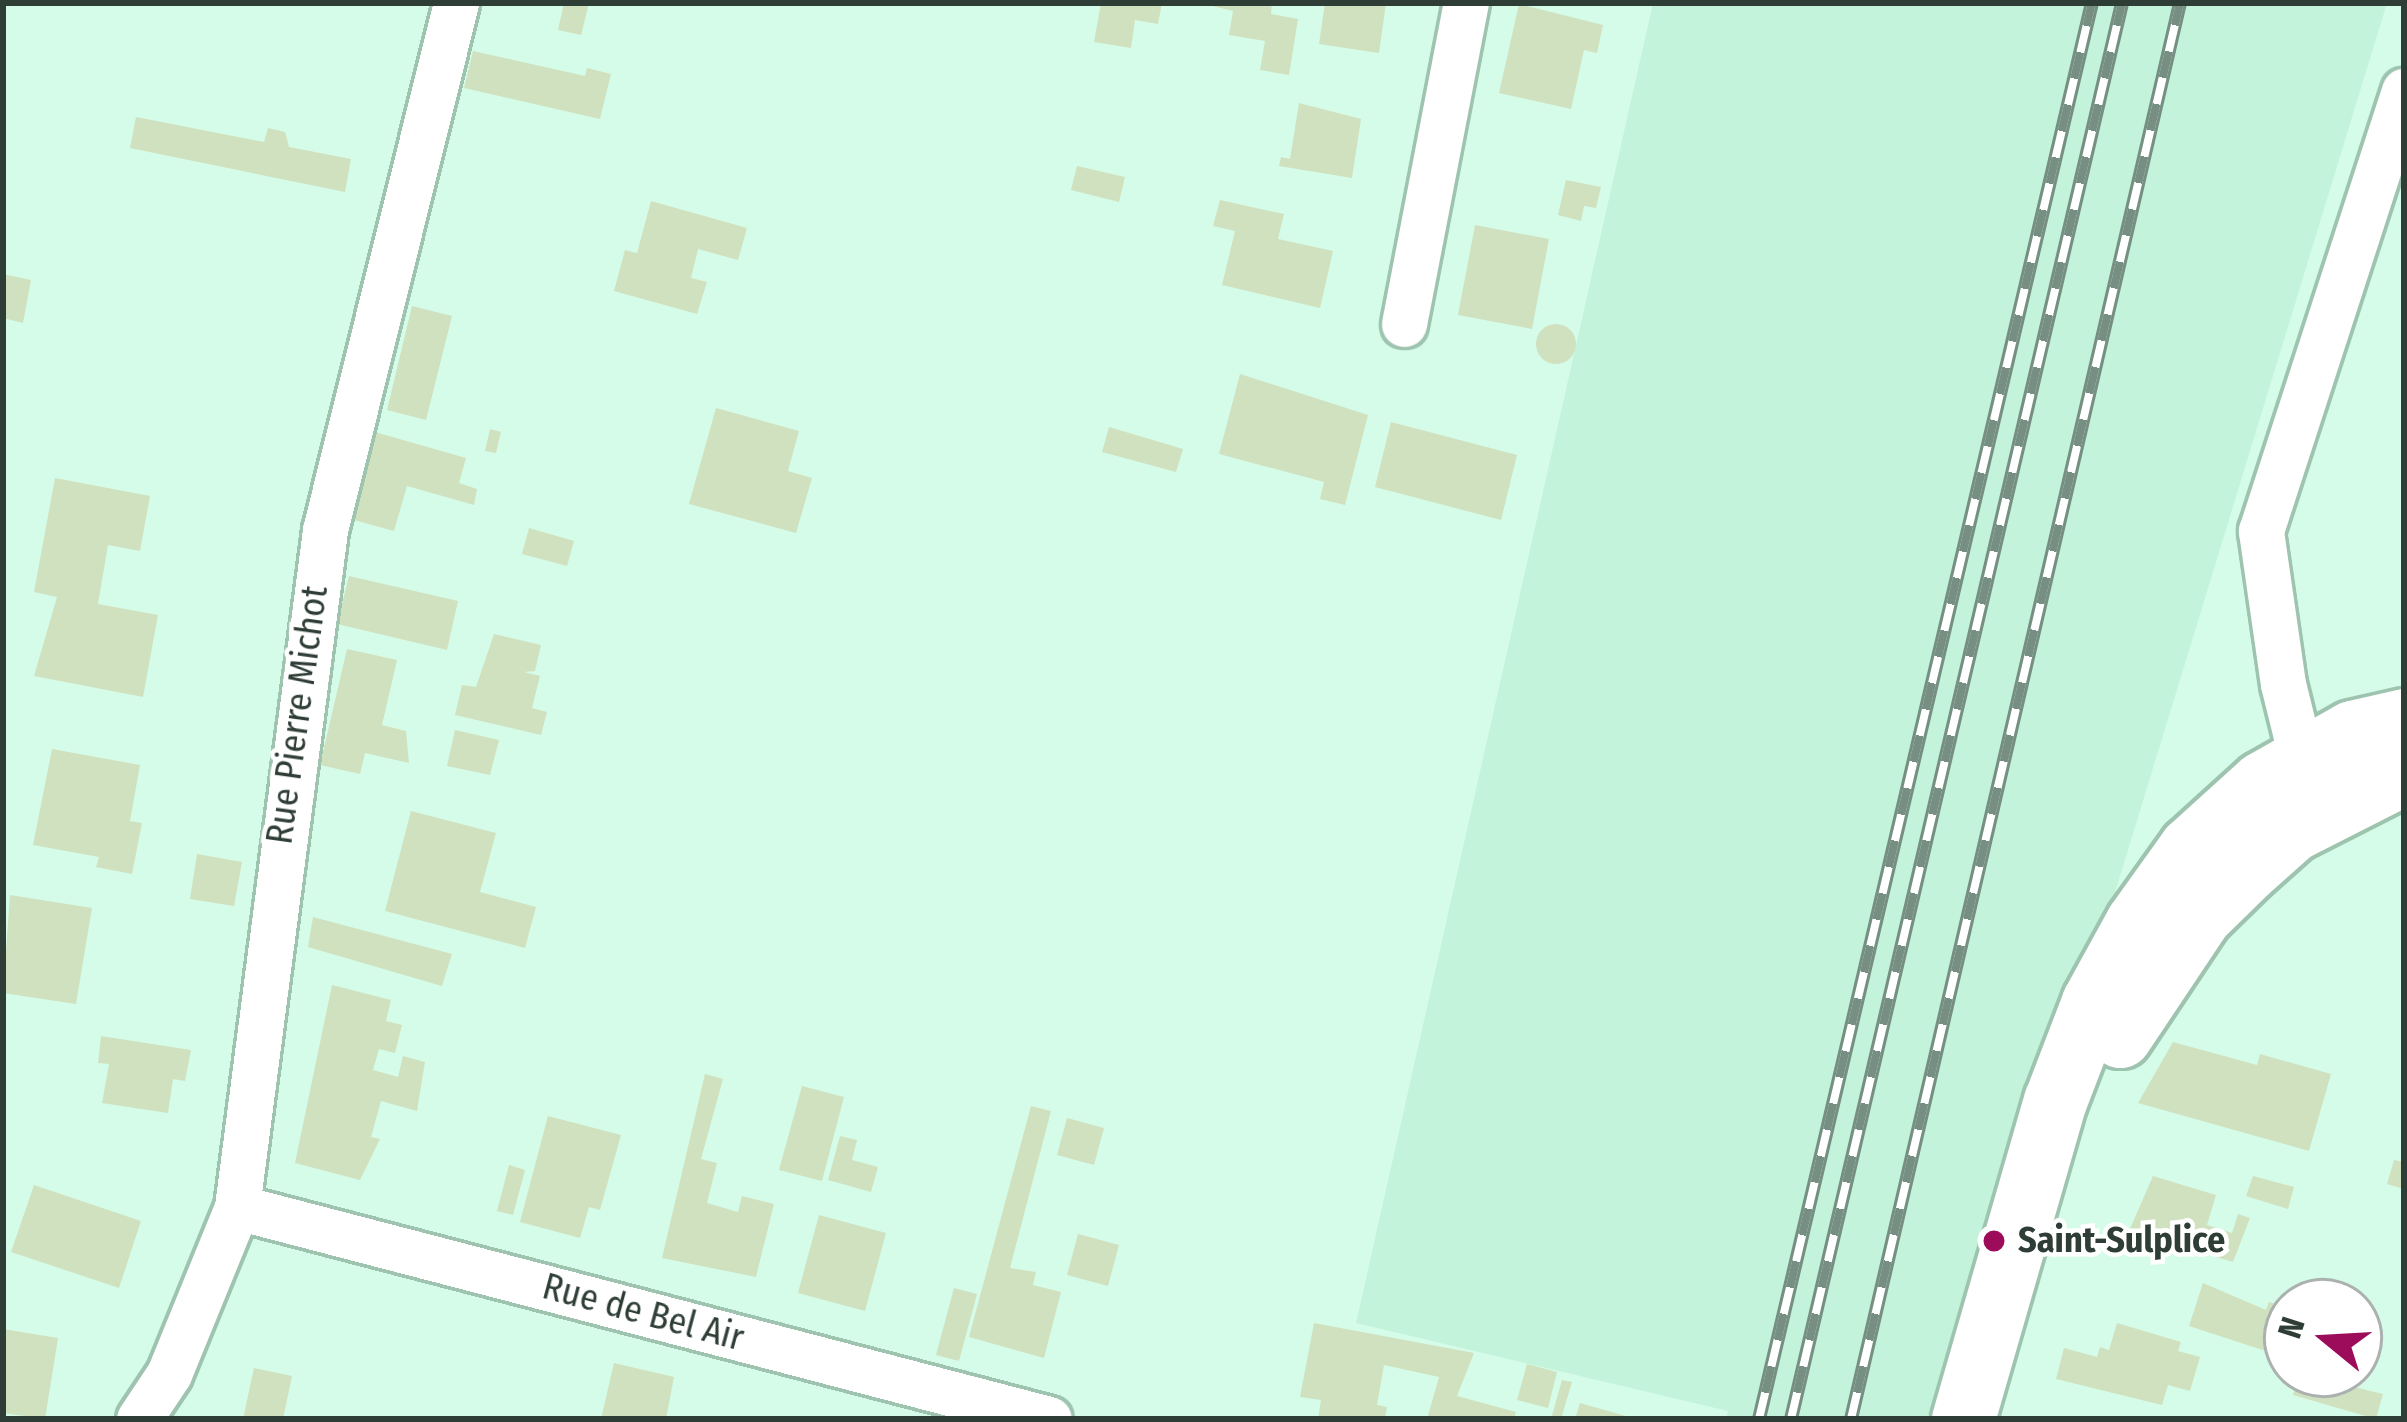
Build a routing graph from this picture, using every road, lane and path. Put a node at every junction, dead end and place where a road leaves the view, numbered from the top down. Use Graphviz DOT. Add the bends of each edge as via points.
graph roads {
  1 [pos="456,3"];
  2 [pos="1466,3"];
  3 [pos="2404,91"];
  4 [pos="1404,324"];
  5 [pos="2404,720"];
  6 [pos="2404,773"];
  7 [pos="2308,788"];
  8 [pos="237,1207"];
  9 [pos="139,1419"];
  10 [pos="1049,1419"];
  11 [pos="1963,1419"];
  12 [pos="1995,1419"];
  1 -- 8 [label="street, Rue Pierre Michot" via="325,530"];
  2 -- 4 [label="street"];
  3 -- 7 [label="street" via="2261,531"];
  5 -- 7 [label="main road" via="2353,733"];
  6 -- 7 [label="main road"];
  7 -- 11 [label="main road" via="2262,783 2189,848 2093,1002 2055,1101"];
  7 -- 12 [label="main road" via="2200,916 2104,1064"];
  8 -- 9 [label="street, Rue Pierre Michot" via="170,1374"];
  8 -- 10 [label="street, Rue de Bel Air"];
}
